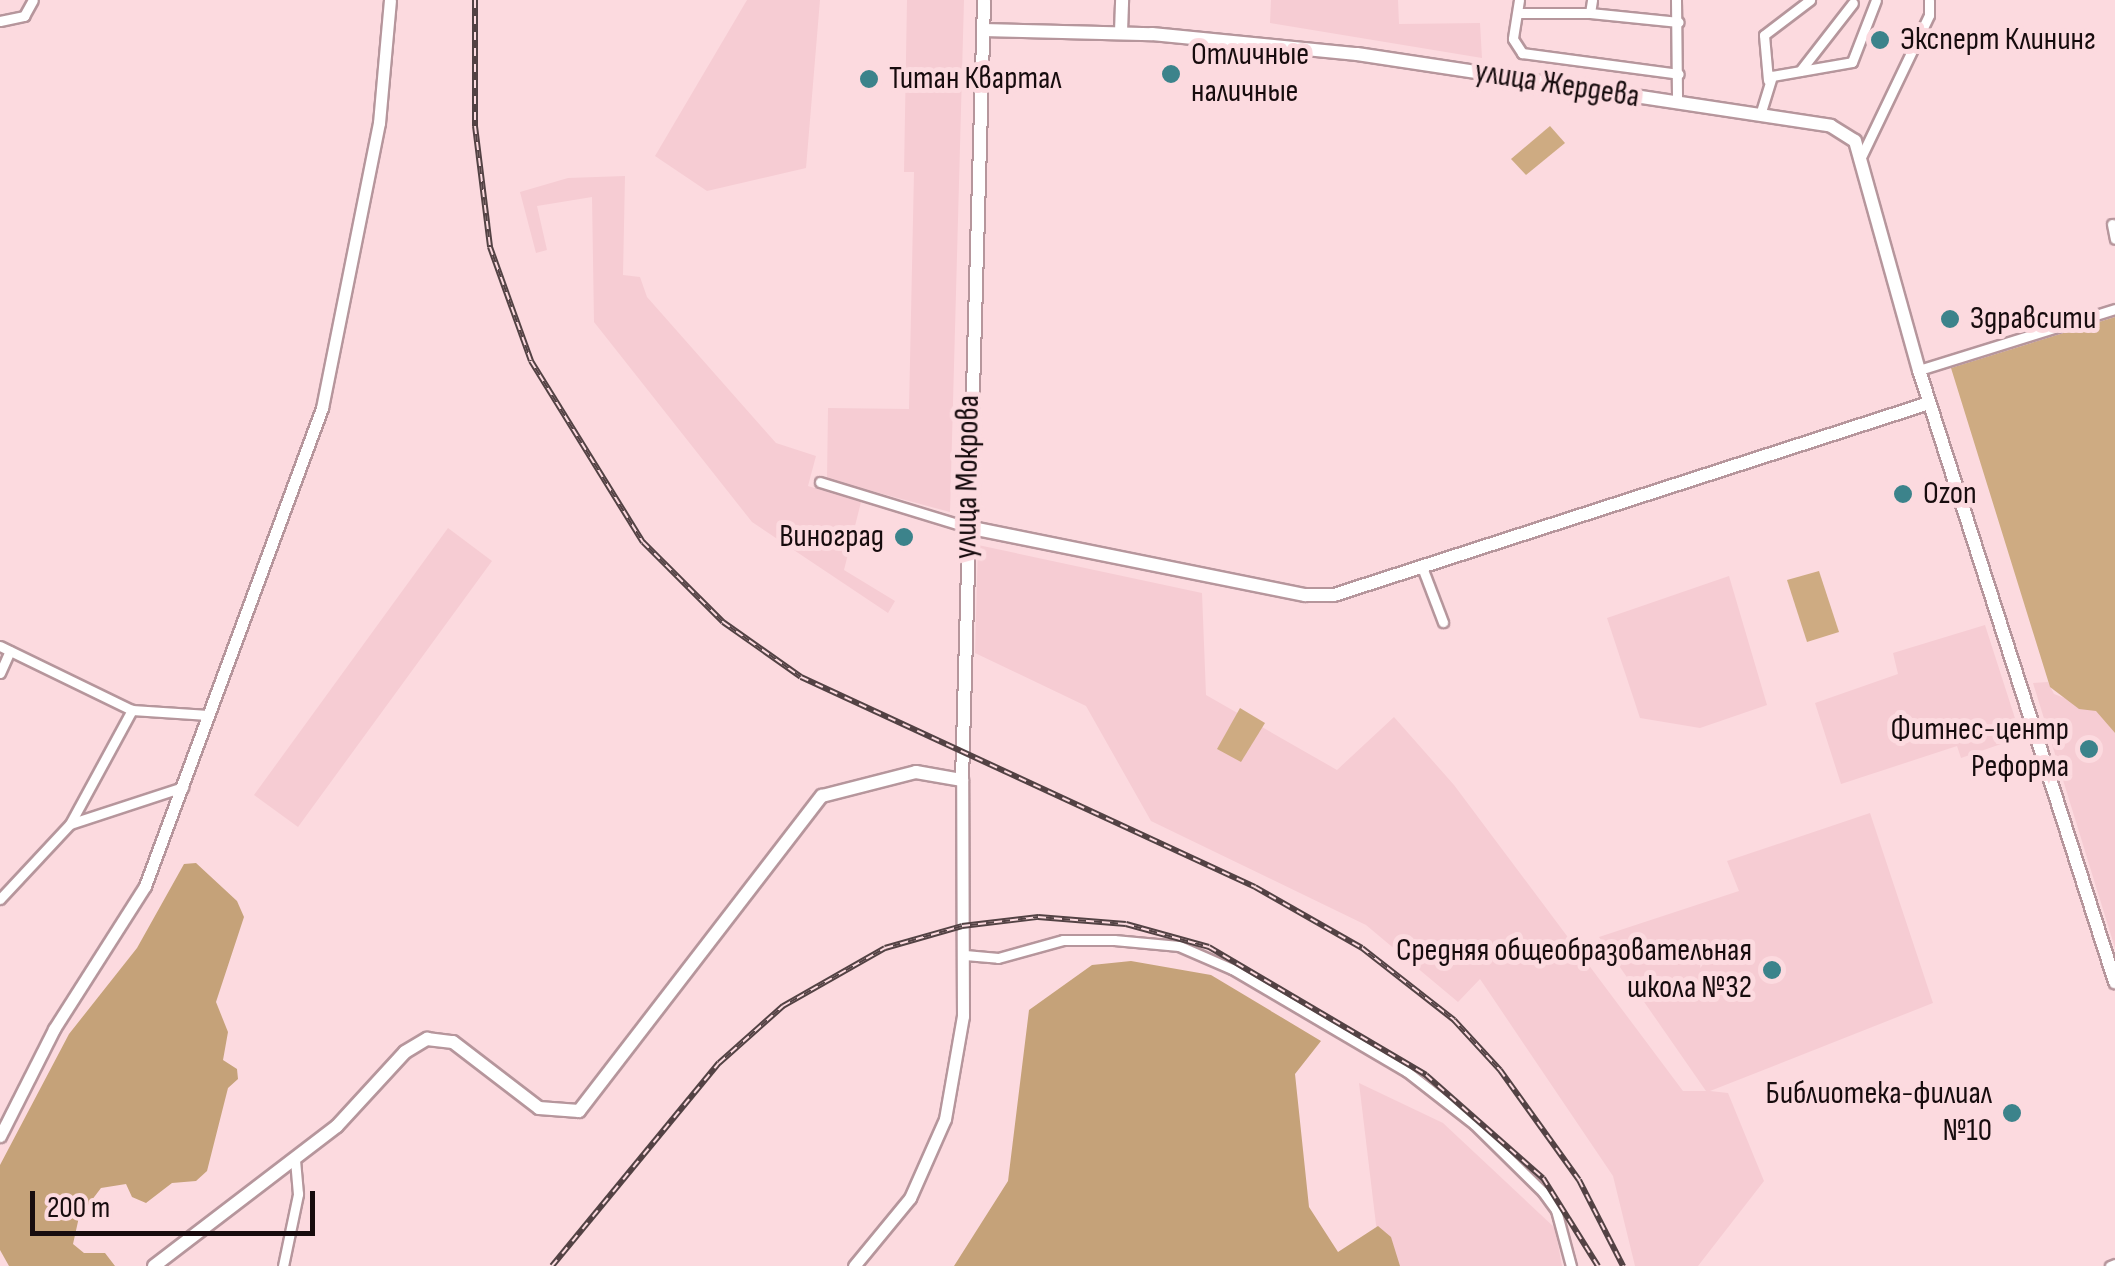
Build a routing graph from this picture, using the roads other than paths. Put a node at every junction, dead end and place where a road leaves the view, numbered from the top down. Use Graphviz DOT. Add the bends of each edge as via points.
graph roads {
  1 [pos="33,0"];
  2 [pos="390,0"];
  3 [pos="984,0"];
  4 [pos="1122,0"];
  5 [pos="1519,0"];
  6 [pos="1592,0"];
  7 [pos="1676,0"];
  8 [pos="1810,0"];
  9 [pos="1876,0"];
  10 [pos="1928,0"];
  11 [pos="1853,3"];
  12 [pos="1520,13"];
  13 [pos="1590,13"];
  14 [pos="0,21"];
  15 [pos="1678,22"];
  16 [pos="983,30"];
  17 [pos="1121,32"];
  18 [pos="1800,71"];
  19 [pos="1678,74"];
  20 [pos="1768,80"];
  21 [pos="1676,103"];
  22 [pos="1760,116"];
  23 [pos="1862,155"];
  24 [pos="2112,224"];
  25 [pos="2115,238"];
  26 [pos="2115,308"];
  27 [pos="1919,370"];
  28 [pos="1929,403"];
  29 [pos="820,482"];
  30 [pos="967,527"];
  31 [pos="1422,566"];
  32 [pos="1443,622"];
  33 [pos="5,649"];
  34 [pos="0,673"];
  35 [pos="132,710"];
  36 [pos="208,715"];
  37 [pos="962,780"];
  38 [pos="183,787"];
  39 [pos="70,824"];
  40 [pos="0,899"];
  41 [pos="964,955"];
  42 [pos="2115,982"];
  43 [pos="0,1136"];
  44 [pos="295,1160"];
  45 [pos="154,1266"];
  46 [pos="282,1266"];
  47 [pos="854,1266"];
  48 [pos="1571,1266"];
  1 -- 14 [label="street" via="24,16"];
  2 -- 36 [label="street" via="380,124 322,408"];
  3 -- 16 [label="main road, улица Мокрова"];
  4 -- 17 [label="main road"];
  5 -- 12 [label="street"];
  6 -- 13 [label="street"];
  7 -- 15 [label="street"];
  8 -- 20 [label="street" via="1764,36"];
  9 -- 18 [label="street" via="1852,62"];
  10 -- 23 [label="street" via="1929,14"];
  11 -- 18 [label="street"];
  12 -- 13 [label="street"];
  12 -- 19 [label="street" via="1513,39 1526,56"];
  13 -- 15 [label="street"];
  15 -- 19 [label="street"];
  16 -- 17 [label="main road, улица Жердева"];
  16 -- 30 [label="main road, улица Мокрова"];
  17 -- 21 [label="main road, улица Жердева" via="1357,54"];
  18 -- 20 [label="street"];
  19 -- 21 [label="street"];
  20 -- 22 [label="street"];
  21 -- 22 [label="main road, улица Жердева"];
  22 -- 23 [label="main road, улица Жердева" via="1831,126 1855,141"];
  23 -- 27 [label="main road" via="1874,223"];
  24 -- 25 [label="street"];
  26 -- 27 [label="street"];
  27 -- 28 [label="main road"];
  28 -- 31 [label="main road"];
  28 -- 42 [label="main road"];
  29 -- 30 [label="street"];
  30 -- 31 [label="main road" via="1305,595 1334,595"];
  30 -- 37 [label="main road, улица Мокрова"];
  31 -- 32 [label="street"];
  33 -- 34 [label="street"];
  33 -- 35 [label="street"];
  35 -- 36 [label="street"];
  35 -- 39 [label="street"];
  36 -- 38 [label="street"];
  37 -- 41 [label="street, улица Мокрова"];
  37 -- 44 [label="main road" via="916,772 822,796 579,1111 539,1108 453,1042 427,1039 405,1052"];
  38 -- 39 [label="street" via="120,802"];
  38 -- 43 [label="street" via="145,886 54,1029"];
  39 -- 40 [label="street"];
  41 -- 47 [label="street, улица Мокрова" via="964,1016 932,1160"];
  41 -- 48 [label="street" via="998,958 1062,940 1114,940 1180,946 1232,969 1395,1064 1474,1124 1556,1210"];
  44 -- 45 [label="main road"];
  44 -- 46 [label="street" via="298,1194"];
}
